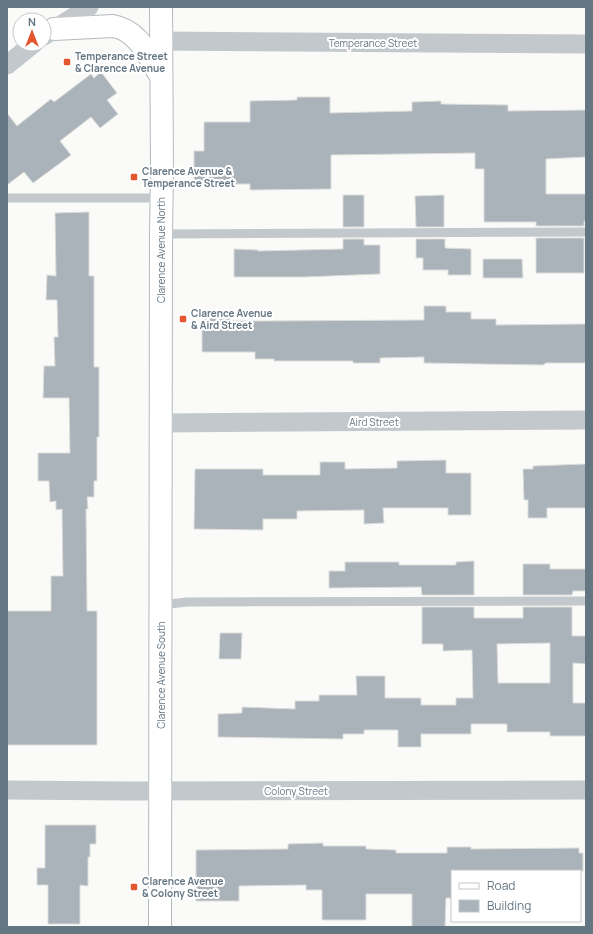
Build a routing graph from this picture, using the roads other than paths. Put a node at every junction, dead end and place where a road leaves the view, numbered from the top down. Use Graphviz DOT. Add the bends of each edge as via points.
graph roads {
  1 [pos="89,7"];
  2 [pos="161,7"];
  3 [pos="52,30"];
  4 [pos="52,32"];
  5 [pos="160,42"];
  6 [pos="586,44"];
  7 [pos="23,52"];
  8 [pos="7,65"];
  9 [pos="161,77"];
  10 [pos="7,198"];
  11 [pos="161,198"];
  12 [pos="586,232"];
  13 [pos="161,234"];
  14 [pos="586,420"];
  15 [pos="161,423"];
  16 [pos="586,601"];
  17 [pos="161,604"];
  18 [pos="7,790"];
  19 [pos="586,790"];
  20 [pos="161,791"];
  21 [pos="160,927"];
  1 -- 3 [label="street"];
  2 -- 5 [label="main road, Clarence Avenue North"];
  4 -- 9 [label="main road" via="119,27 140,40"];
  5 -- 6 [label="street, Temperance Street"];
  5 -- 9 [label="main road, Clarence Avenue North"];
  7 -- 8 [label="street"];
  9 -- 11 [label="main road, Clarence Avenue North"];
  10 -- 11 [label="lane"];
  11 -- 13 [label="main road, Clarence Avenue North"];
  12 -- 13 [label="lane"];
  13 -- 15 [label="main road, Clarence Avenue North"];
  14 -- 15 [label="street, Aird Street"];
  15 -- 17 [label="main road, Clarence Avenue South"];
  16 -- 17 [label="lane"];
  17 -- 20 [label="main road, Clarence Avenue South"];
  18 -- 20 [label="street, Colony Street"];
  19 -- 20 [label="street, Colony Street"];
  20 -- 21 [label="main road, Clarence Avenue South"];
}
